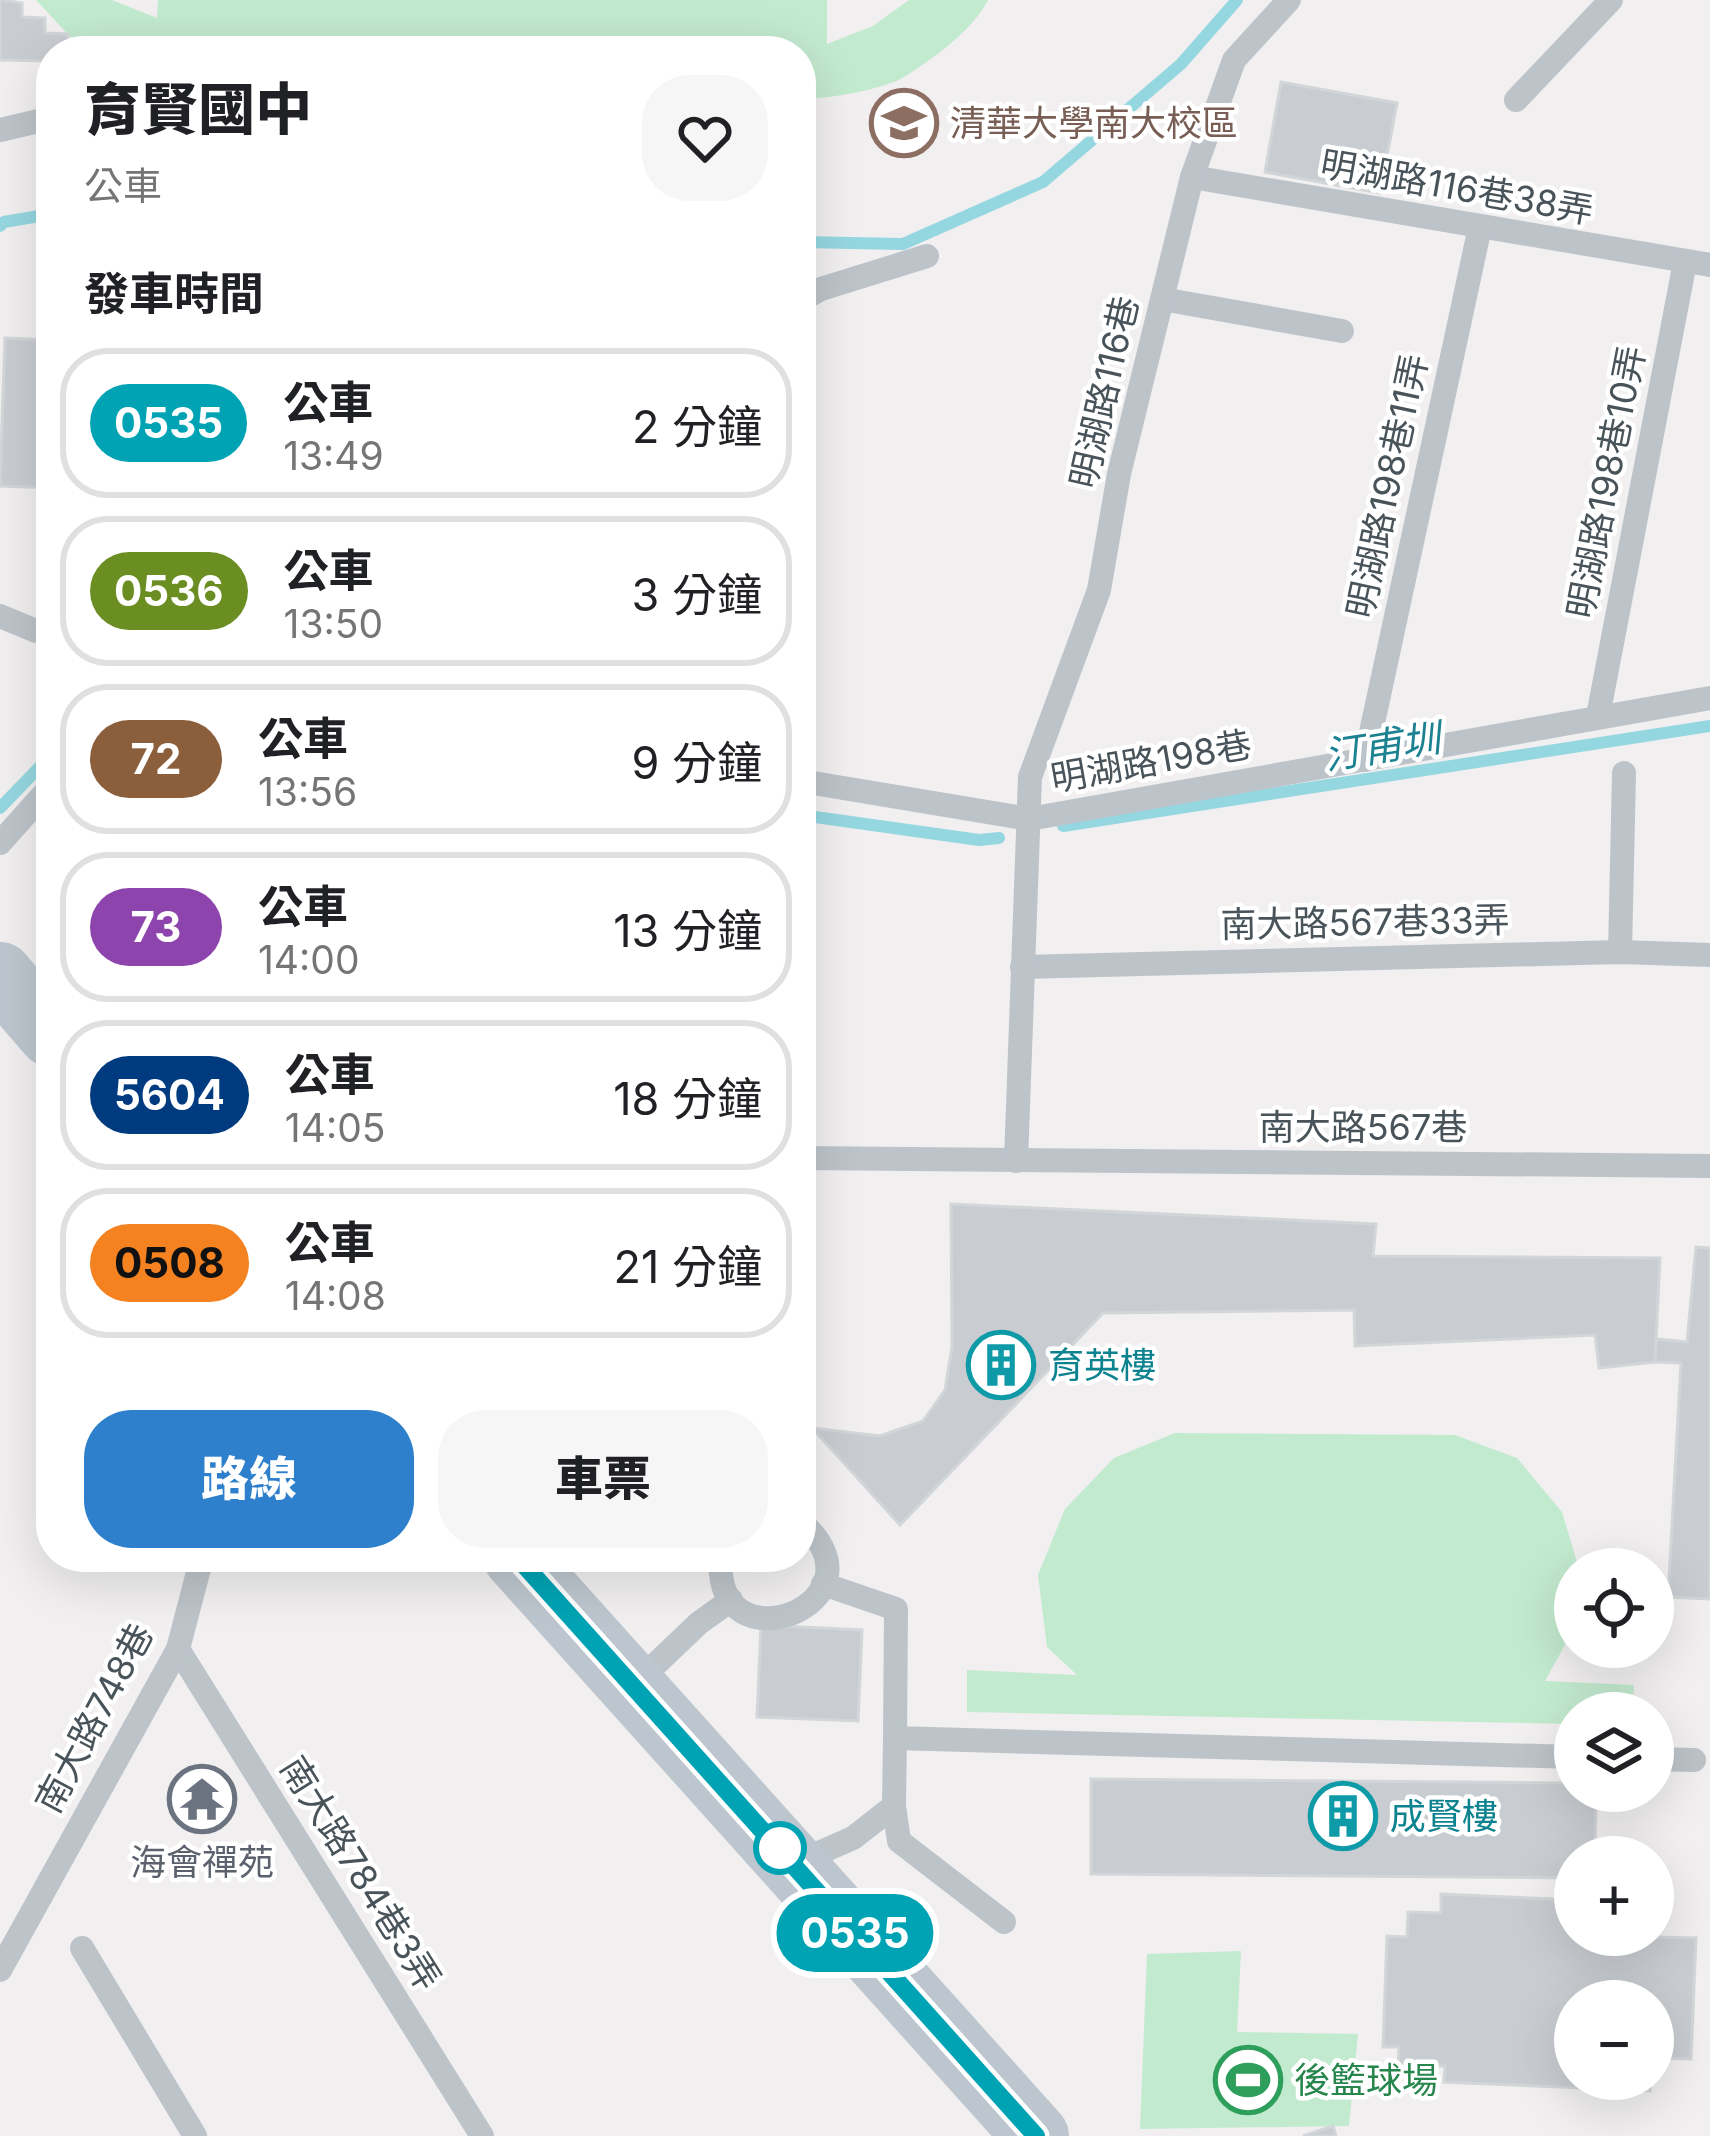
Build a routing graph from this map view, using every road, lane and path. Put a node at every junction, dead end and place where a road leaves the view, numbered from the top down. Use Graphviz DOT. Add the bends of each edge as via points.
graph roads {
  1 [pos="1289,0"];
  2 [pos="1611,0"];
  3 [pos="1516,100"];
  4 [pos="36,122"];
  5 [pos="0,130"];
  6 [pos="1192,177"];
  7 [pos="1480,227"];
  8 [pos="927,256"];
  9 [pos="1697,264"];
  10 [pos="816,292"];
  11 [pos="1162,299"];
  12 [pos="1342,332"];
  13 [pos="0,616"];
  14 [pos="36,631"];
  15 [pos="1710,698"];
  16 [pos="1598,716"];
  17 [pos="1365,760"];
  18 [pos="1624,773"];
  19 [pos="816,784"];
  20 [pos="36,803"];
  21 [pos="1029,819"];
  22 [pos="0,843"];
  23 [pos="1620,952"];
  24 [pos="1710,955"];
  25 [pos="1022,967"];
  26 [pos="0,975"];
  27 [pos="36,1017"];
  28 [pos="816,1157"];
  29 [pos="1016,1161"];
  30 [pos="1710,1166"];
  31 [pos="816,1540"];
  32 [pos="198,1572"];
  33 [pos="531,1572"];
  34 [pos="722,1572"];
  35 [pos="824,1584"];
  36 [pos="731,1600"];
  37 [pos="178,1649"];
  38 [pos="634,1685"];
  39 [pos="895,1738"];
  40 [pos="1554,1755"];
  41 [pos="1674,1760"];
  42 [pos="1694,1760"];
  43 [pos="894,1806"];
  44 [pos="794,1864"];
  45 [pos="1004,1922"];
  46 [pos="82,1948"];
  47 [pos="0,1970"];
  48 [pos="195,2136"];
  49 [pos="482,2136"];
  50 [pos="1036,2136"];
  1 -- 6 [label="lane, 明湖路116巷" via="1234,60"];
  2 -- 3 [label="lane"];
  4 -- 5 [label="lane"];
  6 -- 7 [label="lane, 明湖路116巷38弄"];
  6 -- 11 [label="lane, 明湖路116巷"];
  7 -- 9 [label="lane, 明湖路116巷38弄"];
  7 -- 17 [label="lane, 明湖路198巷11弄"];
  8 -- 10 [label="lane"];
  9 -- 16 [label="lane, 明湖路198巷10弄"];
  11 -- 12 [label="lane"];
  11 -- 21 [label="lane, 明湖路116巷" via="1100,590 1030,777"];
  13 -- 14 [label="lane"];
  15 -- 16 [label="lane, 明湖路198巷"];
  16 -- 17 [label="lane, 明湖路198巷"];
  17 -- 21 [label="lane, 明湖路198巷"];
  18 -- 23 [label="lane"];
  19 -- 21 [label="lane, 明湖路198巷"];
  20 -- 22 [label="lane"];
  21 -- 25 [label="lane"];
  23 -- 24 [label="lane, 南大路567巷33弄"];
  23 -- 25 [label="lane, 南大路567巷33弄"];
  25 -- 29 [label="lane"];
  26 -- 27 [label="main road"];
  28 -- 29 [label="lane, 南大路567巷"];
  29 -- 30 [label="lane, 南大路567巷"];
  31 -- 35 [label="lane" via="824,1550"];
  32 -- 37 [label="lane, 南大路748巷"];
  33 -- 38 [label="main road"];
  34 -- 36 [label="lane"];
  35 -- 36 [label="lane" via="804,1610 774,1620"];
  35 -- 39 [label="lane" via="896,1609"];
  36 -- 38 [label="lane"];
  37 -- 47 [label="lane, 南大路748巷"];
  37 -- 49 [label="lane, 南大路784巷3弄"];
  38 -- 44 [label="main road"];
  39 -- 40 [label="lane"];
  39 -- 43 [label="lane"];
  41 -- 42 [label="lane"];
  43 -- 44 [label="lane" via="853,1838"];
  43 -- 45 [label="lane" via="899,1841"];
  44 -- 50 [label="main road"];
  46 -- 48 [label="lane"];
}
